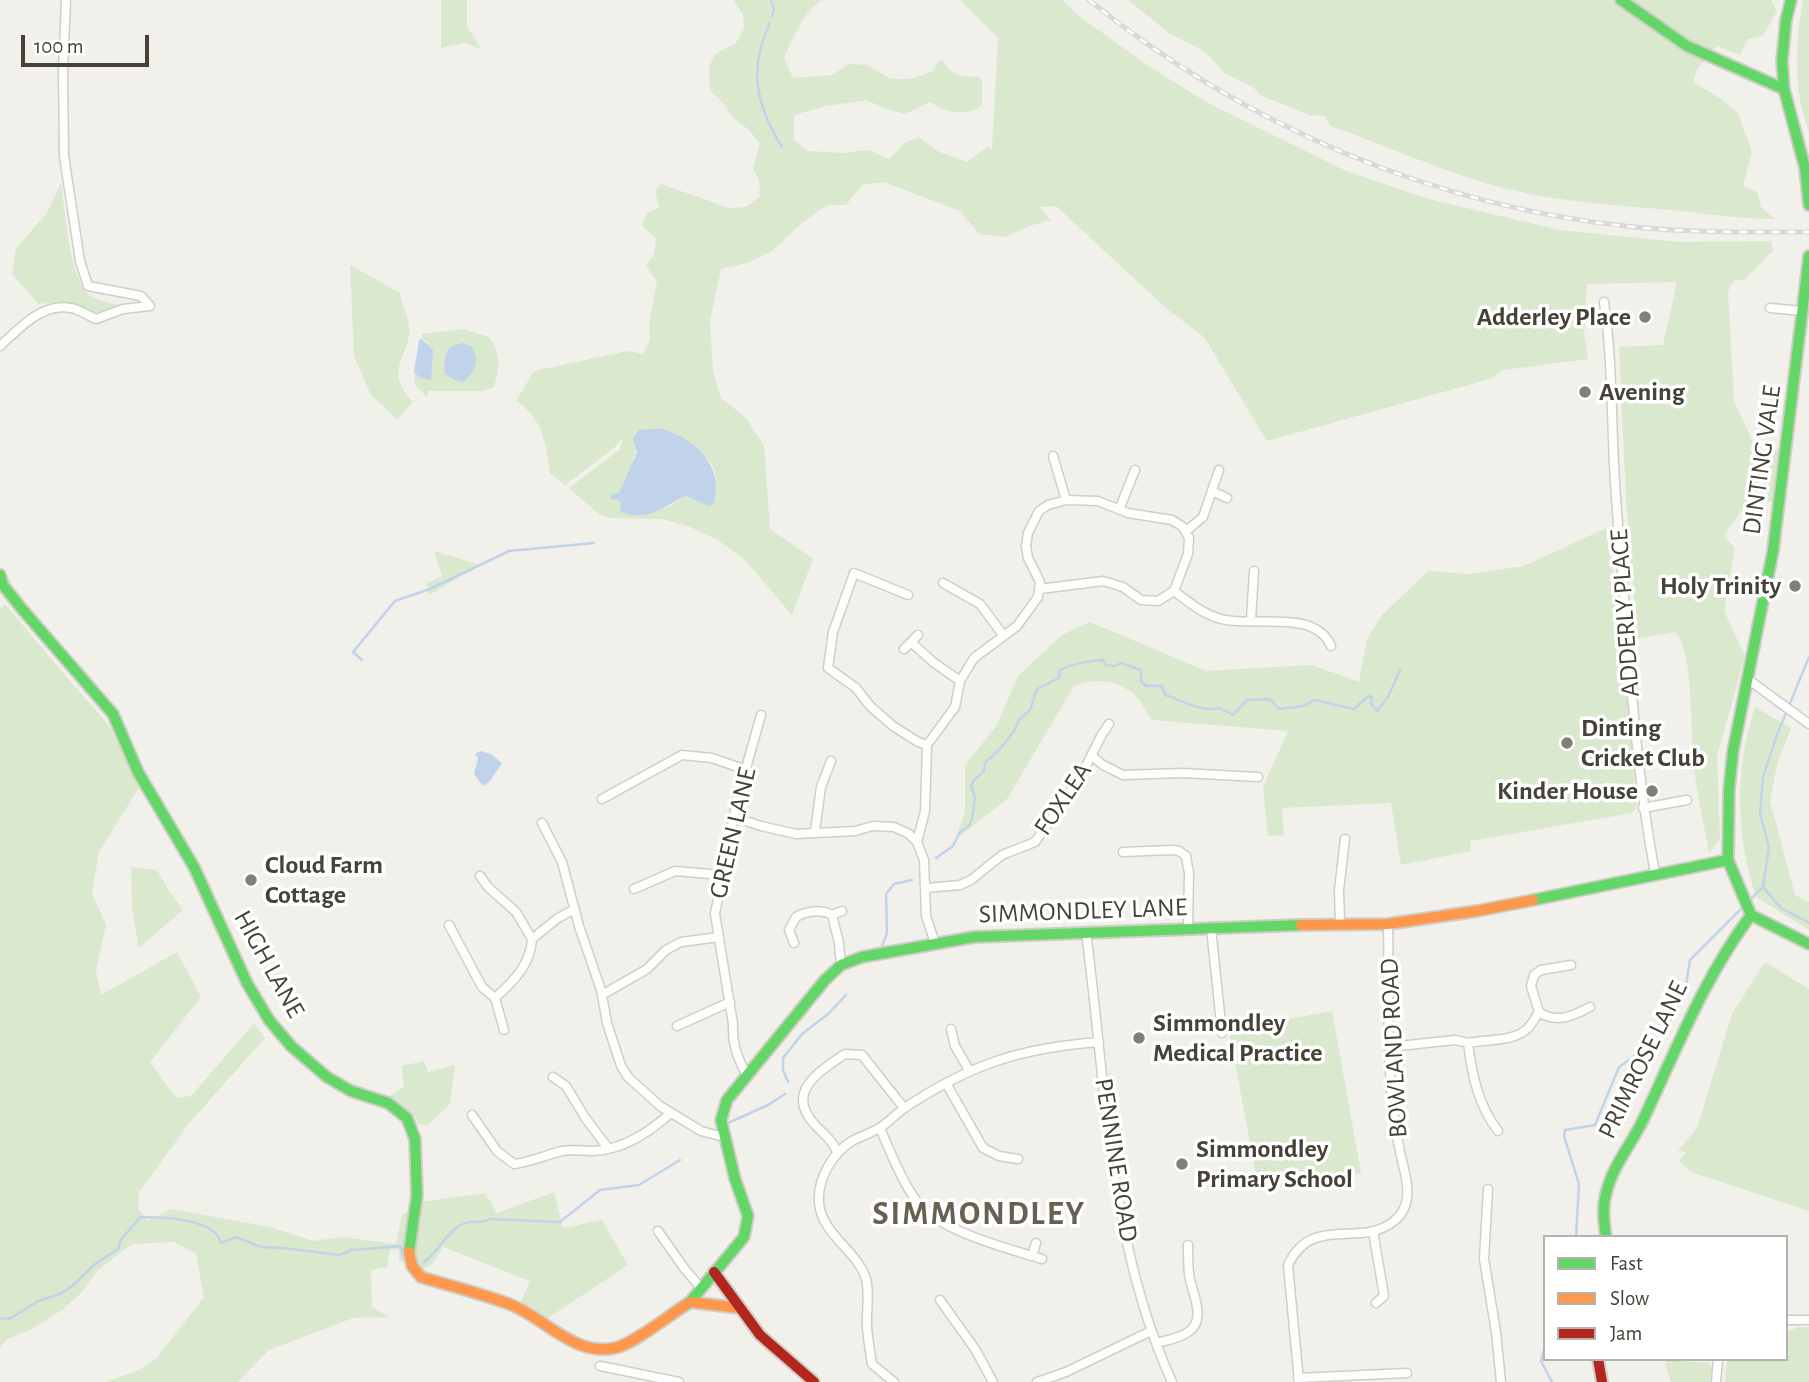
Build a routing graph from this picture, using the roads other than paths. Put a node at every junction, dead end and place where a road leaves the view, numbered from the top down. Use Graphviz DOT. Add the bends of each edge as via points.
graph roads {
  1 [pos="66,0"];
  2 [pos="1620,0"];
  3 [pos="1791,0"];
  4 [pos="1784,89"];
  5 [pos="1809,205"];
  6 [pos="1809,256"];
  7 [pos="1604,302"];
  8 [pos="1770,308"];
  9 [pos="1804,312"];
  10 [pos="0,346"];
  11 [pos="1053,456"];
  12 [pos="1135,470"];
  13 [pos="1219,470"];
  14 [pos="1212,491"];
  15 [pos="1227,498"];
  16 [pos="1066,500"];
  17 [pos="1119,510"];
  18 [pos="1186,531"];
  19 [pos="1254,571"];
  20 [pos="0,575"];
  21 [pos="956,576"];
  22 [pos="1040,589"];
  23 [pos="1174,591"];
  24 [pos="908,595"];
  25 [pos="1251,620"];
  26 [pos="918,635"];
  27 [pos="1003,635"];
  28 [pos="911,642"];
  29 [pos="1331,646"];
  30 [pos="904,649"];
  31 [pos="1749,680"];
  32 [pos="960,681"];
  33 [pos="761,715"];
  34 [pos="1109,724"];
  35 [pos="1809,724"];
  36 [pos="927,745"];
  37 [pos="1092,756"];
  38 [pos="831,761"];
  39 [pos="747,770"];
  40 [pos="1258,777"];
  41 [pos="602,799"];
  42 [pos="1687,800"];
  43 [pos="1643,808"];
  44 [pos="734,817"];
  45 [pos="542,824"];
  46 [pos="815,831"];
  47 [pos="1345,839"];
  48 [pos="917,842"];
  49 [pos="1123,852"];
  50 [pos="1728,859"];
  51 [pos="1655,873"];
  52 [pos="722,875"];
  53 [pos="480,876"];
  54 [pos="634,888"];
  55 [pos="926,888"];
  56 [pos="575,909"];
  57 [pos="842,911"];
  58 [pos="832,915"];
  59 [pos="1751,915"];
  60 [pos="1340,923"];
  61 [pos="1388,924"];
  62 [pos="449,925"];
  63 [pos="1211,928"];
  64 [pos="1188,929"];
  65 [pos="1086,932"];
  66 [pos="719,937"];
  67 [pos="532,939"];
  68 [pos="794,943"];
  69 [pos="935,943"];
  70 [pos="1809,944"];
  71 [pos="841,965"];
  72 [pos="1571,965"];
  73 [pos="602,995"];
  74 [pos="495,998"];
  75 [pos="730,1002"];
  76 [pos="1590,1007"];
  77 [pos="1539,1012"];
  78 [pos="677,1026"];
  79 [pos="951,1029"];
  80 [pos="504,1030"];
  81 [pos="1222,1033"];
  82 [pos="1099,1042"];
  83 [pos="1468,1043"];
  84 [pos="1389,1047"];
  85 [pos="968,1070"];
  86 [pos="746,1074"];
  87 [pos="553,1077"];
  88 [pos="946,1083"];
  89 [pos="904,1108"];
  90 [pos="671,1113"];
  91 [pos="472,1115"];
  92 [pos="880,1128"];
  93 [pos="1498,1131"];
  94 [pos="724,1137"];
  95 [pos="608,1148"];
  96 [pos="837,1152"];
  97 [pos="1018,1159"];
  98 [pos="1488,1189"];
  99 [pos="658,1231"];
  100 [pos="1373,1231"];
  101 [pos="1606,1235"];
  102 [pos="1036,1243"];
  103 [pos="1188,1245"];
  104 [pos="1032,1256"];
  105 [pos="1042,1259"];
  106 [pos="714,1272"];
  107 [pos="701,1288"];
  108 [pos="940,1300"];
  109 [pos="690,1302"];
  110 [pos="1376,1303"];
  111 [pos="739,1308"];
  112 [pos="1788,1320"];
  113 [pos="1809,1320"];
  114 [pos="1151,1331"];
  115 [pos="1156,1343"];
  116 [pos="1598,1361"];
  117 [pos="1717,1361"];
  118 [pos="600,1366"];
  119 [pos="1407,1373"];
  120 [pos="1057,1379"];
  121 [pos="1298,1380"];
  122 [pos="679,1382"];
  123 [pos="814,1382"];
  124 [pos="894,1382"];
  125 [pos="993,1382"];
  126 [pos="1037,1382"];
  127 [pos="1172,1382"];
  128 [pos="1501,1382"];
  129 [pos="1602,1382"];
  130 [pos="1716,1382"];
  1 -- 10 [label="street" via="64,156 80,261 88,286 141,296 150,306 123,309 96,320 71,308 46,310"];
  2 -- 4 [label="street" via="1687,46"];
  3 -- 4 [label="street" via="1782,61"];
  4 -- 5 [label="street" via="1805,168"];
  6 -- 9 [label="street, DINTING VALE"];
  7 -- 43 [label="street, ADDERLY PLACE" via="1631,703"];
  8 -- 9 [label="street"];
  9 -- 31 [label="street, DINTING VALE" via="1773,551"];
  11 -- 16 [label="street"];
  12 -- 17 [label="street"];
  13 -- 14 [label="street"];
  14 -- 15 [label="street"];
  14 -- 18 [label="street" via="1203,517"];
  16 -- 17 [label="street" via="1098,501"];
  16 -- 22 [label="street" via="1039,511 1028,533 1028,558"];
  17 -- 18 [label="street" via="1172,520"];
  18 -- 23 [label="street" via="1190,545"];
  19 -- 25 [label="street"];
  20 -- 109 [label="street, HIGH LANE" via="22,609 113,714 138,772 189,858 269,1020 327,1077 388,1103 407,1118 415,1139 417,1195 409,1258 416,1272 428,1281 528,1312 591,1349 616,1348"];
  21 -- 27 [label="street" via="946,585 980,604"];
  22 -- 23 [label="street" via="1103,581 1150,602"];
  22 -- 27 [label="street" via="1028,613"];
  23 -- 25 [label="street" via="1205,614 1222,620"];
  24 -- 36 [label="street" via="854,573 833,632 828,668 856,688 893,726"];
  25 -- 29 [label="street" via="1311,625 1326,635"];
  26 -- 28 [label="street"];
  27 -- 32 [label="street" via="974,658"];
  28 -- 30 [label="street"];
  28 -- 32 [label="street"];
  31 -- 35 [label="street"];
  31 -- 50 [label="street, DINTING VALE" via="1733,751"];
  32 -- 36 [label="street" via="954,707"];
  33 -- 39 [label="street, GREEN LANE"];
  34 -- 37 [label="street, FOXLEA"];
  36 -- 48 [label="street" via="925,811"];
  37 -- 40 [label="street" via="1123,775"];
  37 -- 55 [label="street, FOXLEA" via="1035,842 1002,855 960,885"];
  38 -- 46 [label="street" via="821,787"];
  39 -- 41 [label="street" via="712,758 682,755"];
  39 -- 44 [label="street, GREEN LANE"];
  42 -- 43 [label="street"];
  43 -- 51 [label="street, ADDERLY PLACE"];
  44 -- 46 [label="street" via="796,834"];
  44 -- 52 [label="street, GREEN LANE"];
  45 -- 56 [label="street" via="562,862"];
  46 -- 48 [label="street" via="894,827"];
  47 -- 60 [label="street"];
  48 -- 55 [label="street"];
  49 -- 64 [label="street" via="1172,850 1186,856"];
  50 -- 51 [label="street, SIMMONDLEY LANE"];
  50 -- 59 [label="street, DINTING VALE"];
  51 -- 61 [label="street, SIMMONDLEY LANE" via="1486,909"];
  52 -- 54 [label="street" via="675,871"];
  52 -- 66 [label="street, GREEN LANE" via="715,914"];
  53 -- 67 [label="street" via="516,912"];
  55 -- 69 [label="street" via="926,916"];
  56 -- 67 [label="street"];
  56 -- 73 [label="street"];
  57 -- 58 [label="street"];
  58 -- 68 [label="street" via="810,912 796,917 789,930"];
  58 -- 71 [label="street"];
  59 -- 70 [label="street"];
  59 -- 101 [label="street, PRIMROSE LANE" via="1712,968 1644,1119 1616,1164 1606,1190"];
  60 -- 61 [label="street, SIMMONDLEY LANE"];
  60 -- 63 [label="street, SIMMONDLEY LANE"];
  61 -- 84 [label="street, BOWLAND ROAD"];
  62 -- 74 [label="street" via="482,987"];
  63 -- 64 [label="street, SIMMONDLEY LANE"];
  63 -- 81 [label="street"];
  64 -- 65 [label="street, SIMMONDLEY LANE"];
  65 -- 69 [label="street, SIMMONDLEY LANE"];
  65 -- 82 [label="street, PENNINE ROAD"];
  66 -- 73 [label="street" via="681,942"];
  66 -- 75 [label="street, GREEN LANE"];
  67 -- 74 [label="street" via="525,963"];
  69 -- 71 [label="street, SIMMONDLEY LANE"];
  71 -- 86 [label="street, SIMMONDLEY LANE"];
  72 -- 77 [label="street" via="1534,975 1531,986"];
  73 -- 90 [label="street" via="621,1066 649,1098"];
  74 -- 80 [label="street"];
  75 -- 78 [label="street"];
  75 -- 86 [label="street, GREEN LANE" via="732,1040"];
  76 -- 77 [label="street" via="1572,1017 1548,1018"];
  77 -- 83 [label="street" via="1521,1033"];
  79 -- 85 [label="street"];
  82 -- 85 [label="street" via="1030,1050"];
  82 -- 114 [label="street, PENNINE ROAD" via="1120,1208"];
  83 -- 84 [label="street" via="1455,1040"];
  83 -- 93 [label="street" via="1473,1079"];
  84 -- 100 [label="street, BOWLAND ROAD" via="1391,1106 1408,1186 1407,1202 1400,1216"];
  85 -- 88 [label="street"];
  86 -- 94 [label="street, SIMMONDLEY LANE" via="727,1100 721,1120"];
  87 -- 95 [label="street" via="566,1086"];
  88 -- 89 [label="street"];
  88 -- 97 [label="street" via="983,1148"];
  89 -- 92 [label="street"];
  89 -- 96 [label="street" via="862,1055 845,1054 808,1083 802,1095 804,1110"];
  90 -- 94 [label="street" via="701,1131"];
  90 -- 95 [label="street" via="636,1139"];
  91 -- 95 [label="street" via="496,1152 514,1164 563,1151"];
  92 -- 96 [label="street"];
  92 -- 104 [label="street" via="913,1197 929,1214 958,1230"];
  94 -- 106 [label="street, SIMMONDLEY LANE" via="748,1216 744,1237"];
  96 -- 124 [label="street" via="820,1184 819,1206 832,1234 866,1278 872,1364"];
  98 -- 128 [label="street" via="1484,1259"];
  99 -- 107 [label="street"];
  100 -- 110 [label="street" via="1384,1296"];
  100 -- 121 [label="street, BOWLAND ROAD" via="1316,1237 1295,1250 1288,1265"];
  102 -- 104 [label="street"];
  103 -- 115 [label="street" via="1196,1325"];
  104 -- 105 [label="street"];
  106 -- 107 [label="street, SIMMONDLEY LANE"];
  106 -- 111 [label="street"];
  107 -- 109 [label="street, SIMMONDLEY LANE"];
  108 -- 125 [label="street"];
  109 -- 111 [label="street"];
  111 -- 123 [label="street" via="765,1340"];
  112 -- 113 [label="street"];
  114 -- 115 [label="street, PENNINE ROAD"];
  114 -- 120 [label="street"];
  115 -- 127 [label="street, PENNINE ROAD"];
  116 -- 129 [label="street"];
  117 -- 130 [label="street"];
  118 -- 122 [label="street"];
  119 -- 121 [label="street"];
  120 -- 126 [label="street"];
}
